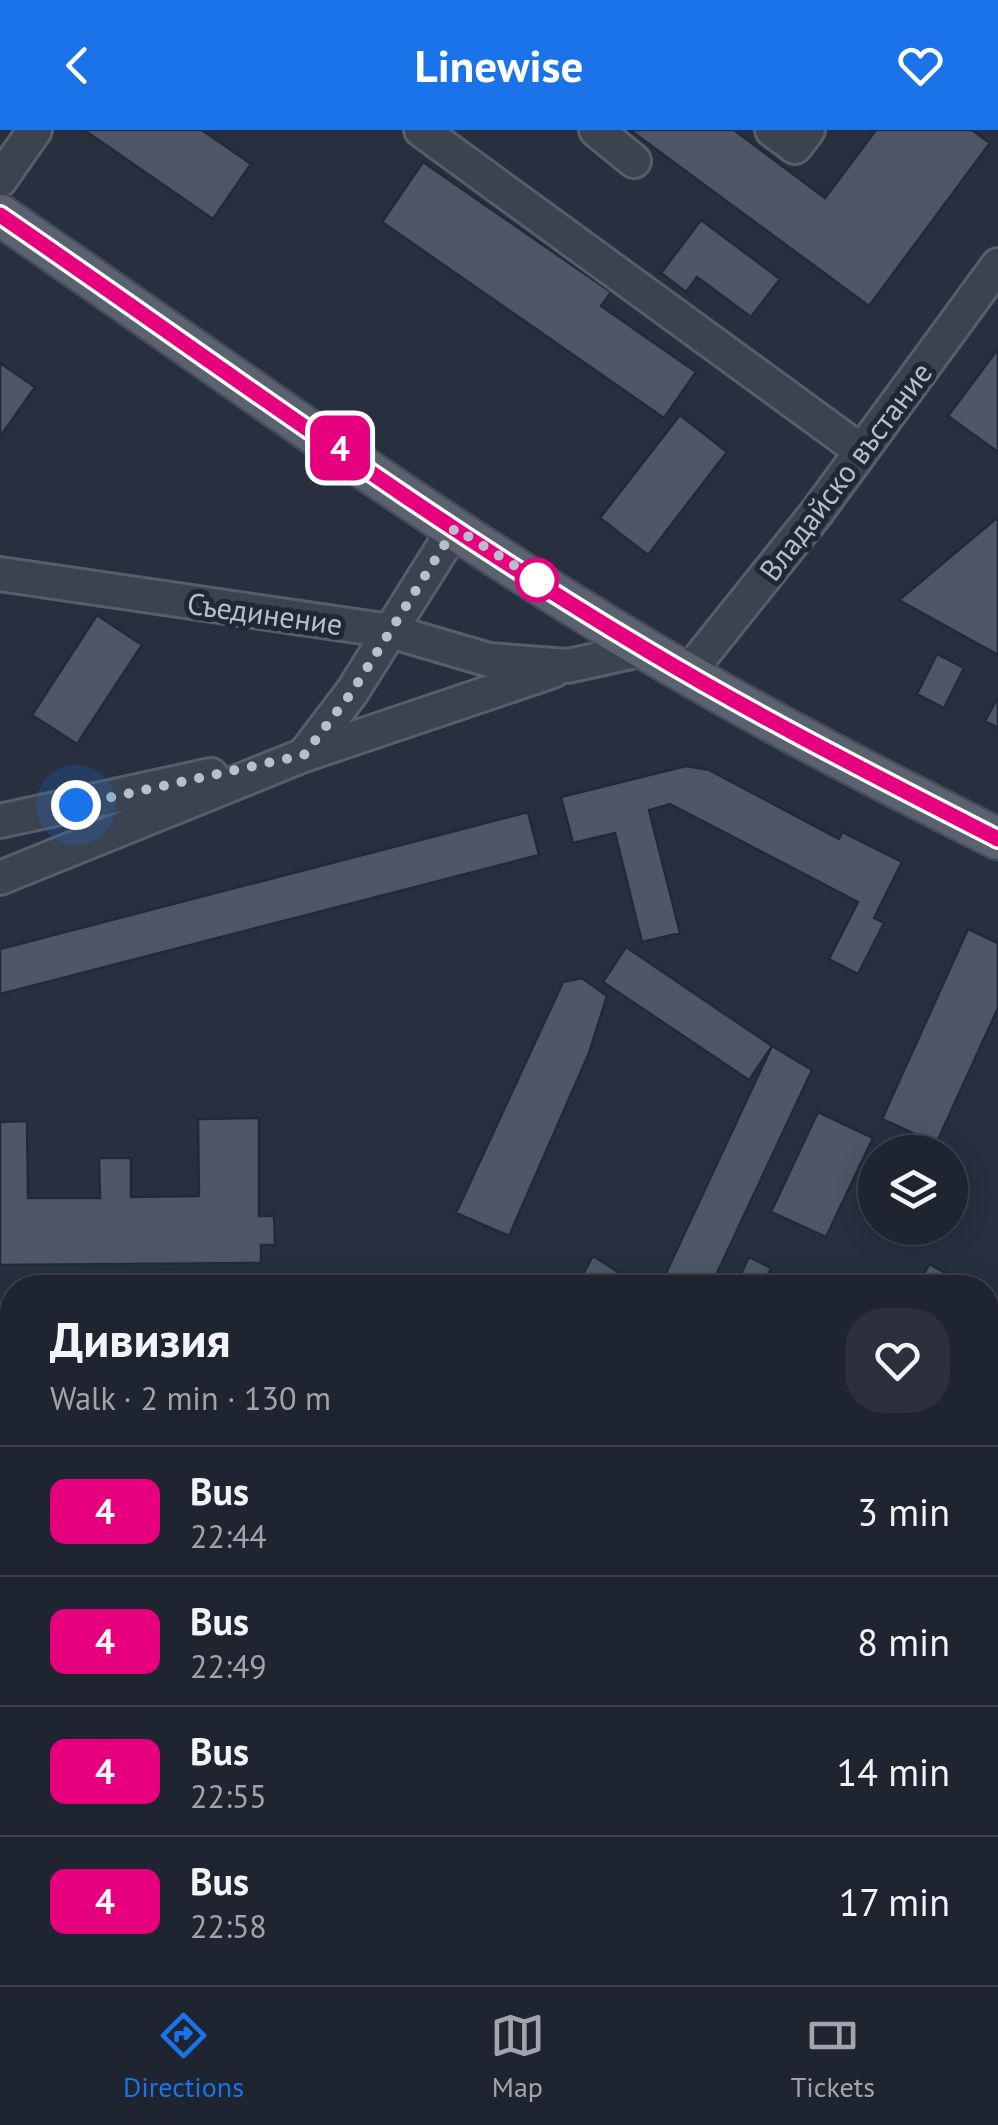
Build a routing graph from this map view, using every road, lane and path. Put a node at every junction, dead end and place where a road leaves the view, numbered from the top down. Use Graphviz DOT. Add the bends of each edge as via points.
graph roads {
  1 [pos="35,130"];
  2 [pos="421,130"];
  3 [pos="596,130"];
  4 [pos="772,130"];
  5 [pos="808,130"];
  6 [pos="634,161"];
  7 [pos="0,180"];
  8 [pos="0,215"];
  9 [pos="998,265"];
  10 [pos="861,451"];
  11 [pos="455,528"];
  12 [pos="0,574"];
  13 [pos="390,631"];
  14 [pos="645,649"];
  15 [pos="568,666"];
  16 [pos="688,673"];
  17 [pos="304,755"];
  18 [pos="0,821"];
  19 [pos="998,839"];
  20 [pos="0,878"];
  1 -- 7 [label="street"];
  2 -- 10 [label="street"];
  3 -- 6 [label="street"];
  4 -- 5 [label="street" via="795,147"];
  8 -- 11 [label="main road"];
  9 -- 10 [label="street, Владайско въстание"];
  10 -- 16 [label="street, Владайско въстание"];
  11 -- 13 [label="street"];
  11 -- 14 [label="main road"];
  12 -- 13 [label="street, Съединение"];
  13 -- 15 [label="street, Съединение" via="489,660"];
  13 -- 17 [label="street"];
  14 -- 15 [label="street, Съединение"];
  14 -- 16 [label="main road"];
  15 -- 17 [label="street"];
  16 -- 19 [label="main road"];
  17 -- 18 [label="street"];
  17 -- 20 [label="street"];
}
